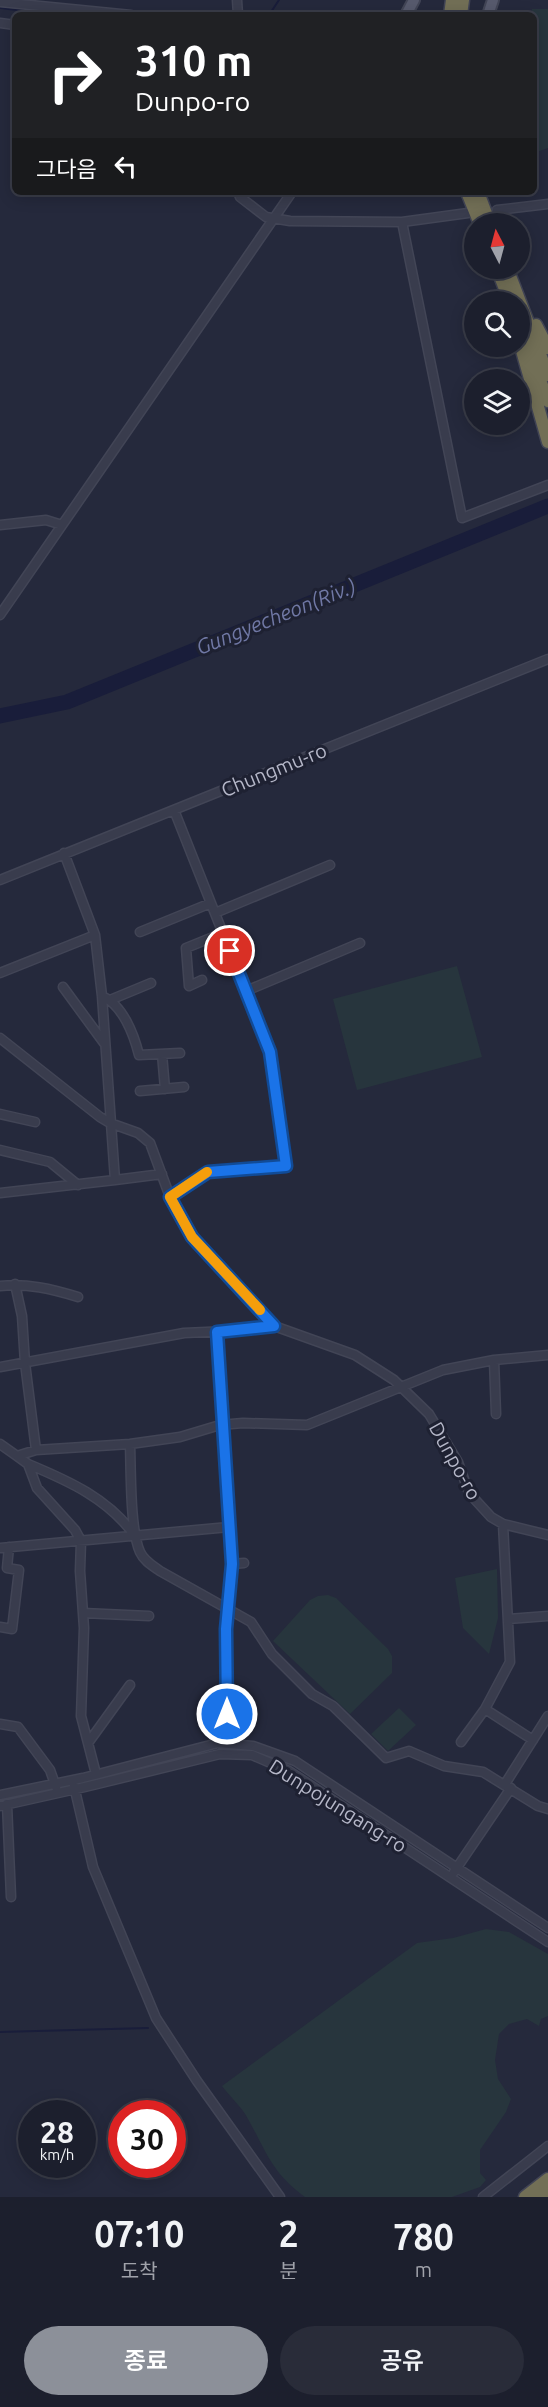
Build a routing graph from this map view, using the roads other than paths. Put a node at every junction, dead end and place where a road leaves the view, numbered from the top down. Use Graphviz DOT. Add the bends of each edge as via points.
graph roads {
  1 [pos="0,2"];
  2 [pos="101,12"];
  3 [pos="239,195"];
  4 [pos="290,195"];
  5 [pos="468,195"];
  6 [pos="479,195"];
  7 [pos="548,204"];
  8 [pos="497,210"];
  9 [pos="476,213"];
  10 [pos="486,213"];
  11 [pos="464,214"];
  12 [pos="274,219"];
  13 [pos="402,222"];
  14 [pos="512,279"];
  15 [pos="514,279"];
  16 [pos="548,348"];
  17 [pos="530,354"];
  18 [pos="524,357"];
  19 [pos="548,375"];
  20 [pos="548,401"];
  21 [pos="548,442"];
  22 [pos="548,485"];
  23 [pos="0,525"];
  24 [pos="62,525"];
  25 [pos="0,615"];
  26 [pos="548,659"];
  27 [pos="174,810"];
  28 [pos="64,853"];
  29 [pos="330,865"];
  30 [pos="0,880"];
  31 [pos="211,903"];
  32 [pos="215,913"];
  33 [pos="140,932"];
  34 [pos="223,933"];
  35 [pos="95,935"];
  36 [pos="360,943"];
  37 [pos="0,973"];
  38 [pos="202,980"];
  39 [pos="151,983"];
  40 [pos="63,987"];
  41 [pos="246,990"];
  42 [pos="106,998"];
  43 [pos="0,1038"];
  44 [pos="105,1045"];
  45 [pos="180,1053"];
  46 [pos="162,1054"];
  47 [pos="184,1087"];
  48 [pos="165,1089"];
  49 [pos="140,1091"];
  50 [pos="0,1114"];
  51 [pos="35,1122"];
  52 [pos="110,1123"];
  53 [pos="0,1150"];
  54 [pos="162,1174"];
  55 [pos="115,1180"];
  56 [pos="78,1185"];
  57 [pos="0,1193"];
  58 [pos="170,1197"];
  59 [pos="15,1284"];
  60 [pos="0,1286"];
  61 [pos="78,1297"];
  62 [pos="274,1326"];
  63 [pos="217,1332"];
  64 [pos="548,1355"];
  65 [pos="494,1360"];
  66 [pos="25,1363"];
  67 [pos="0,1367"];
  68 [pos="403,1387"];
  69 [pos="496,1414"];
  70 [pos="223,1425"];
  71 [pos="0,1444"];
  72 [pos="130,1444"];
  73 [pos="36,1450"];
  74 [pos="17,1456"];
  75 [pos="28,1464"];
  76 [pos="503,1524"];
  77 [pos="229,1527"];
  78 [pos="548,1535"];
  79 [pos="136,1537"];
  80 [pos="81,1541"];
  81 [pos="4,1548"];
  82 [pos="244,1563"];
  83 [pos="232,1564"];
  84 [pos="229,1610"];
  85 [pos="83,1613"];
  86 [pos="149,1616"];
  87 [pos="548,1616"];
  88 [pos="508,1619"];
  89 [pos="0,1628"];
  90 [pos="130,1685"];
  91 [pos="485,1709"];
  92 [pos="548,1716"];
  93 [pos="0,1724"];
  94 [pos="533,1740"];
  95 [pos="461,1742"];
  96 [pos="88,1743"];
  97 [pos="227,1743"];
  98 [pos="96,1774"];
  99 [pos="72,1780"];
  100 [pos="55,1784"];
  101 [pos="508,1786"];
  102 [pos="75,1790"];
  103 [pos="57,1793"];
  104 [pos="0,1795"];
  105 [pos="3,1805"];
  106 [pos="548,1809"];
  107 [pos="456,1868"];
  108 [pos="450,1878"];
  109 [pos="11,1897"];
  110 [pos="548,1928"];
  111 [pos="548,1942"];
  112 [pos="548,2146"];
  113 [pos="548,2179"];
  114 [pos="548,2190"];
  115 [pos="280,2197"];
  116 [pos="483,2197"];
  117 [pos="525,2197"];
  118 [pos="539,2197"];
  1 -- 2 [label="street"];
  3 -- 12 [label="street"];
  4 -- 12 [label="street"];
  5 -- 9 [label="highway"];
  6 -- 10 [label="highway"];
  7 -- 8 [label="street"];
  11 -- 13 [label="street"];
  12 -- 13 [label="street"];
  12 -- 24 [label="street"];
  13 -- 22 [label="street" via="462,518"];
  14 -- 19 [label="highway"];
  15 -- 16 [label="highway"];
  17 -- 20 [label="highway"];
  18 -- 21 [label="highway"];
  23 -- 24 [label="street" via="46,520"];
  24 -- 25 [label="street"];
  26 -- 27 [label="street, Chungmu-ro"];
  27 -- 28 [label="street, Chungmu-ro"];
  27 -- 31 [label="street"];
  28 -- 30 [label="street, Chungmu-ro"];
  28 -- 35 [label="street"];
  29 -- 32 [label="street"];
  31 -- 32 [label="street"];
  31 -- 33 [label="street"];
  32 -- 34 [label="street"];
  34 -- 38 [label="street" via="186,948 189,986"];
  34 -- 41 [label="street"];
  35 -- 37 [label="street"];
  35 -- 42 [label="street"];
  36 -- 41 [label="street"];
  39 -- 42 [label="street"];
  40 -- 44 [label="street"];
  41 -- 58 [label="street" via="270,1052 286,1166 208,1172"];
  42 -- 44 [label="street"];
  42 -- 46 [label="street" via="134,1034 139,1055"];
  43 -- 52 [label="street, Dunpo-ro"];
  44 -- 52 [label="street"];
  45 -- 46 [label="street"];
  46 -- 48 [label="street"];
  47 -- 48 [label="street"];
  48 -- 49 [label="street"];
  50 -- 51 [label="street"];
  52 -- 54 [label="street, Dunpo-ro" via="146,1139"];
  52 -- 55 [label="street"];
  53 -- 56 [label="street" via="50,1162"];
  54 -- 55 [label="street"];
  54 -- 58 [label="street, Dunpo-ro"];
  55 -- 56 [label="street"];
  56 -- 57 [label="street"];
  58 -- 62 [label="street, Dunpo-ro" via="192,1237"];
  59 -- 60 [label="street"];
  59 -- 61 [label="street"];
  59 -- 66 [label="street"];
  62 -- 63 [label="street, Dunpo-ro"];
  62 -- 68 [label="street, Dunpo-ro" via="356,1355"];
  63 -- 66 [label="street, Dunpo-ro" via="184,1333"];
  63 -- 70 [label="street"];
  64 -- 65 [label="street"];
  65 -- 68 [label="street" via="443,1370"];
  65 -- 69 [label="street"];
  66 -- 67 [label="street, Dunpo-ro"];
  66 -- 73 [label="street"];
  68 -- 70 [label="street" via="306,1425"];
  68 -- 76 [label="street, Dunpo-ro" via="429,1414 458,1462 470,1493 491,1517"];
  70 -- 72 [label="street" via="180,1437"];
  70 -- 77 [label="street"];
  71 -- 74 [label="street"];
  72 -- 73 [label="street"];
  72 -- 79 [label="street"];
  73 -- 74 [label="street"];
  74 -- 75 [label="street"];
  75 -- 79 [label="street" via="70,1482 109,1506"];
  75 -- 80 [label="street" via="37,1488"];
  76 -- 78 [label="street, Dunpo-ro"];
  76 -- 88 [label="street"];
  77 -- 79 [label="street"];
  77 -- 83 [label="street"];
  79 -- 80 [label="street"];
  79 -- 84 [label="street" via="140,1554 147,1562"];
  80 -- 81 [label="street"];
  80 -- 85 [label="street"];
  81 -- 89 [label="street" via="7,1568 19,1569 12,1629"];
  82 -- 83 [label="street"];
  83 -- 84 [label="street"];
  84 -- 97 [label="street"];
  84 -- 101 [label="street" via="251,1622 272,1654 386,1758 409,1751 444,1766 483,1772"];
  85 -- 86 [label="street"];
  85 -- 96 [label="street" via="81,1716"];
  87 -- 88 [label="street"];
  88 -- 91 [label="street" via="510,1662"];
  90 -- 96 [label="street"];
  91 -- 94 [label="street"];
  91 -- 95 [label="street"];
  92 -- 94 [label="street"];
  93 -- 100 [label="street" via="18,1727 50,1770"];
  94 -- 101 [label="street"];
  96 -- 98 [label="street"];
  97 -- 98 [label="street, Dunpojungang-ro"];
  97 -- 107 [label="street, Dunpojungang-ro" via="253,1746 295,1761"];
  98 -- 99 [label="street, Dunpojungang-ro"];
  99 -- 100 [label="street, Dunpojungang-ro"];
  99 -- 102 [label="street"];
  100 -- 103 [label="street"];
  100 -- 104 [label="street, Dunpojungang-ro"];
  101 -- 106 [label="street"];
  101 -- 107 [label="street"];
  102 -- 103 [label="street, Dunpojungang-ro"];
  102 -- 108 [label="street, Dunpojungang-ro" via="206,1756 252,1755 289,1771"];
  102 -- 115 [label="street" via="93,1867 156,2018"];
  103 -- 105 [label="street, Dunpojungang-ro"];
  105 -- 109 [label="street"];
  107 -- 108 [label="street"];
  107 -- 110 [label="street, Dunpojungang-ro"];
  108 -- 111 [label="street, Dunpojungang-ro"];
  112 -- 116 [label="street"];
  113 -- 117 [label="highway"];
  114 -- 118 [label="highway"];
}
